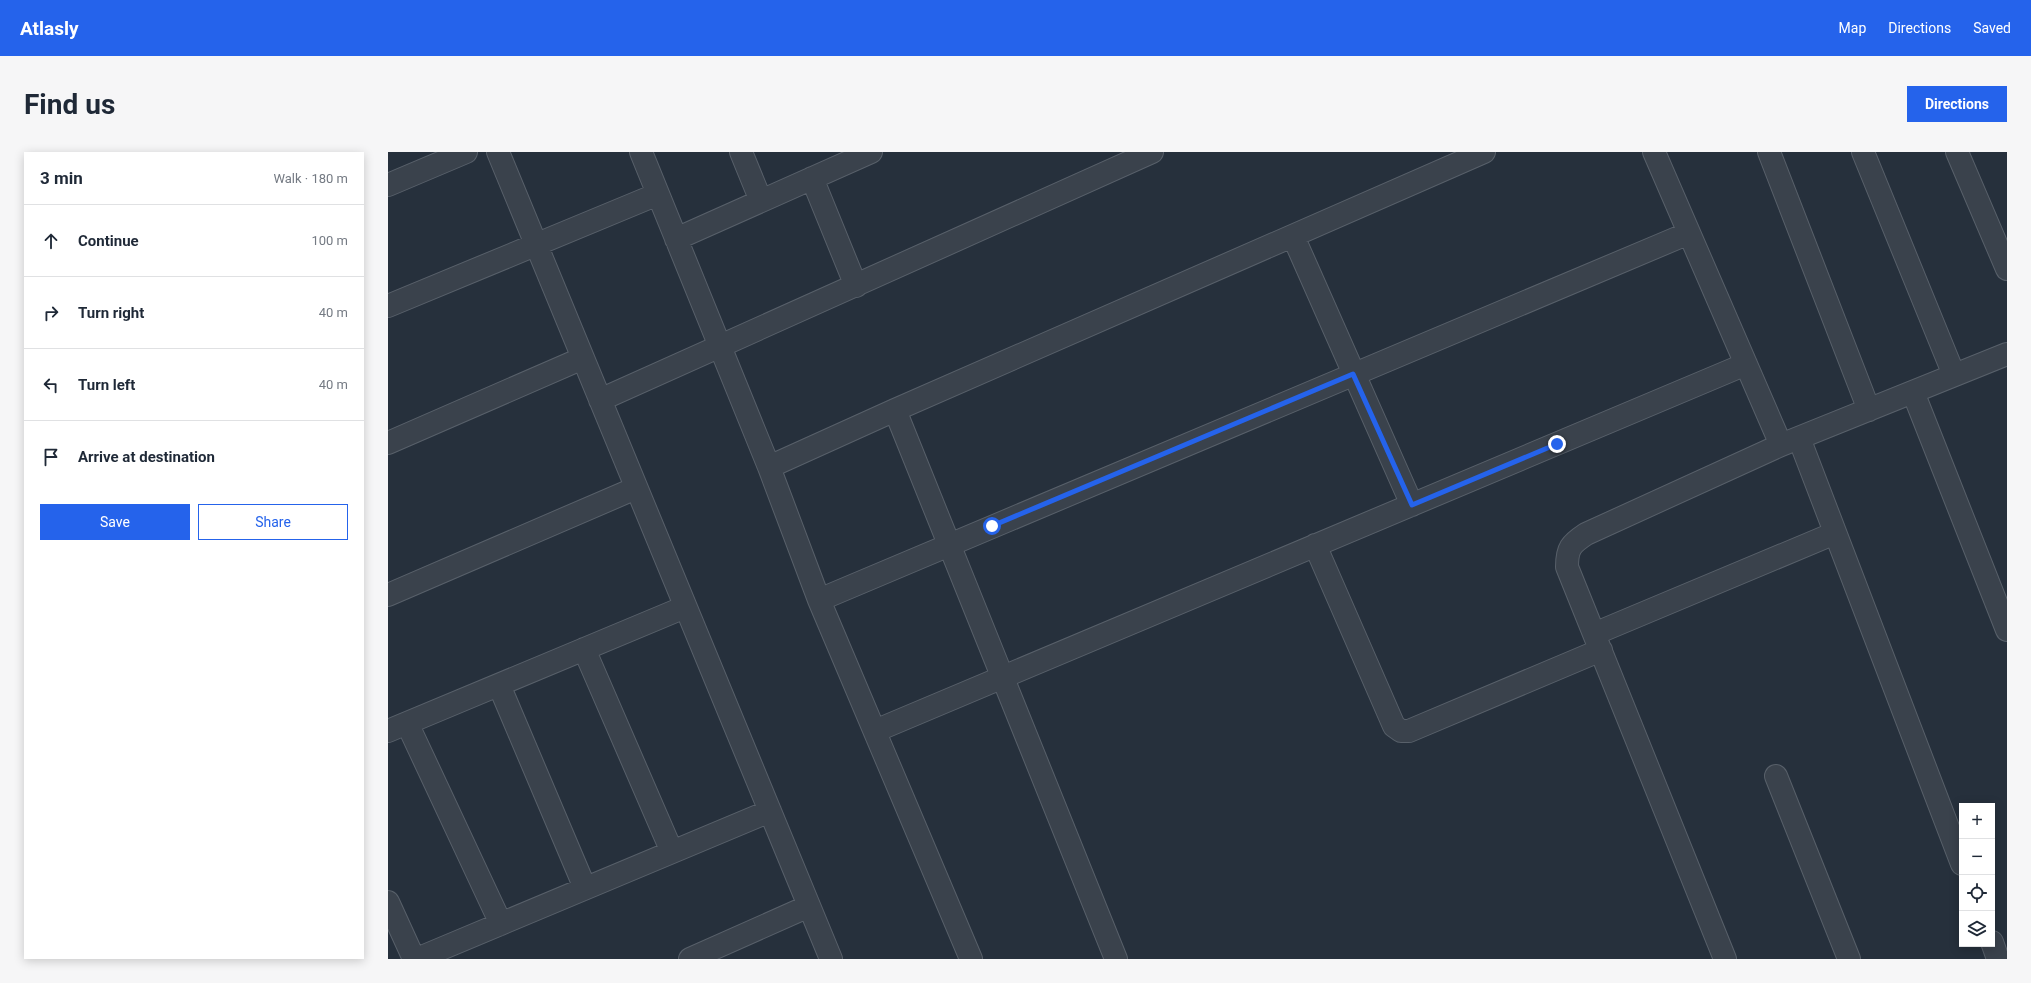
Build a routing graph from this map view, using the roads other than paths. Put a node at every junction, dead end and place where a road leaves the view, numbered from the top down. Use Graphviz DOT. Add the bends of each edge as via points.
graph roads {
  1 [pos="466,152"];
  2 [pos="498,152"];
  3 [pos="641,152"];
  4 [pos="741,152"];
  5 [pos="871,152"];
  6 [pos="1152,152"];
  7 [pos="1484,152"];
  8 [pos="1654,152"];
  9 [pos="1769,152"];
  10 [pos="1863,152"];
  11 [pos="1957,152"];
  12 [pos="812,178"];
  13 [pos="388,185"];
  14 [pos="658,194"];
  15 [pos="761,201"];
  16 [pos="1689,233"];
  17 [pos="1293,236"];
  18 [pos="676,239"];
  19 [pos="536,246"];
  20 [pos="2007,269"];
  21 [pos="856,286"];
  22 [pos="388,306"];
  23 [pos="720,347"];
  24 [pos="2007,354"];
  25 [pos="582,358"];
  26 [pos="1746,364"];
  27 [pos="1353,374"];
  28 [pos="1954,375"];
  29 [pos="1913,392"];
  30 [pos="600,400"];
  31 [pos="895,410"];
  32 [pos="1869,410"];
  33 [pos="1790,442"];
  34 [pos="388,443"];
  35 [pos="769,467"];
  36 [pos="636,488"];
  37 [pos="1412,505"];
  38 [pos="1835,533"];
  39 [pos="949,544"];
  40 [pos="1315,545"];
  41 [pos="388,595"];
  42 [pos="819,600"];
  43 [pos="685,607"];
  44 [pos="2007,630"];
  45 [pos="1597,642"];
  46 [pos="584,649"];
  47 [pos="1002,678"];
  48 [pos="499,685"];
  49 [pos="397,727"];
  50 [pos="875,731"];
  51 [pos="1776,776"];
  52 [pos="770,811"];
  53 [pos="672,852"];
  54 [pos="1959,856"];
  55 [pos="585,888"];
  56 [pos="388,902"];
  57 [pos="809,906"];
  58 [pos="501,924"];
  59 [pos="1994,947"];
  60 [pos="701,957"];
  61 [pos="414,959"];
  62 [pos="417,959"];
  63 [pos="831,959"];
  64 [pos="971,959"];
  65 [pos="1116,959"];
  66 [pos="1725,959"];
  67 [pos="1849,959"];
  68 [pos="1998,959"];
  1 -- 13 [label="street"];
  2 -- 19 [label="street"];
  3 -- 14 [label="street"];
  4 -- 15 [label="street"];
  5 -- 12 [label="street"];
  6 -- 21 [label="street"];
  7 -- 17 [label="street"];
  8 -- 16 [label="street"];
  9 -- 32 [label="street"];
  10 -- 28 [label="street"];
  11 -- 20 [label="street"];
  12 -- 15 [label="street"];
  12 -- 21 [label="street"];
  14 -- 18 [label="street"];
  14 -- 19 [label="street"];
  15 -- 18 [label="street"];
  16 -- 26 [label="street"];
  16 -- 27 [label="street"];
  17 -- 27 [label="street"];
  17 -- 31 [label="street"];
  18 -- 23 [label="street"];
  19 -- 22 [label="street"];
  19 -- 25 [label="street"];
  21 -- 23 [label="street"];
  23 -- 30 [label="street"];
  23 -- 35 [label="street"];
  24 -- 28 [label="street"];
  25 -- 30 [label="street"];
  25 -- 34 [label="street"];
  26 -- 33 [label="street"];
  26 -- 37 [label="street"];
  27 -- 37 [label="street"];
  27 -- 39 [label="street"];
  28 -- 29 [label="street"];
  29 -- 32 [label="street"];
  29 -- 44 [label="street"];
  30 -- 36 [label="street"];
  31 -- 35 [label="street"];
  31 -- 39 [label="street"];
  32 -- 33 [label="street"];
  33 -- 38 [label="street"];
  33 -- 45 [label="street" via="1573,542 1567,554 1567,567"];
  35 -- 42 [label="street"];
  36 -- 41 [label="street"];
  36 -- 43 [label="street"];
  37 -- 40 [label="street"];
  38 -- 45 [label="street"];
  38 -- 54 [label="street"];
  39 -- 42 [label="street"];
  39 -- 47 [label="street"];
  40 -- 45 [label="street" via="1394,726 1401,731 1409,731"];
  40 -- 47 [label="street"];
  42 -- 50 [label="street"];
  43 -- 46 [label="street"];
  43 -- 52 [label="street"];
  45 -- 66 [label="street"];
  46 -- 48 [label="street"];
  46 -- 53 [label="street"];
  47 -- 50 [label="street"];
  47 -- 65 [label="street"];
  48 -- 49 [label="street"];
  48 -- 55 [label="street"];
  49 -- 58 [label="street"];
  50 -- 64 [label="street"];
  51 -- 67 [label="street"];
  52 -- 53 [label="street"];
  52 -- 57 [label="street"];
  53 -- 55 [label="street"];
  55 -- 58 [label="street"];
  56 -- 61 [label="street"];
  57 -- 60 [label="street"];
  57 -- 63 [label="street"];
  58 -- 62 [label="street"];
  59 -- 68 [label="street"];
}
